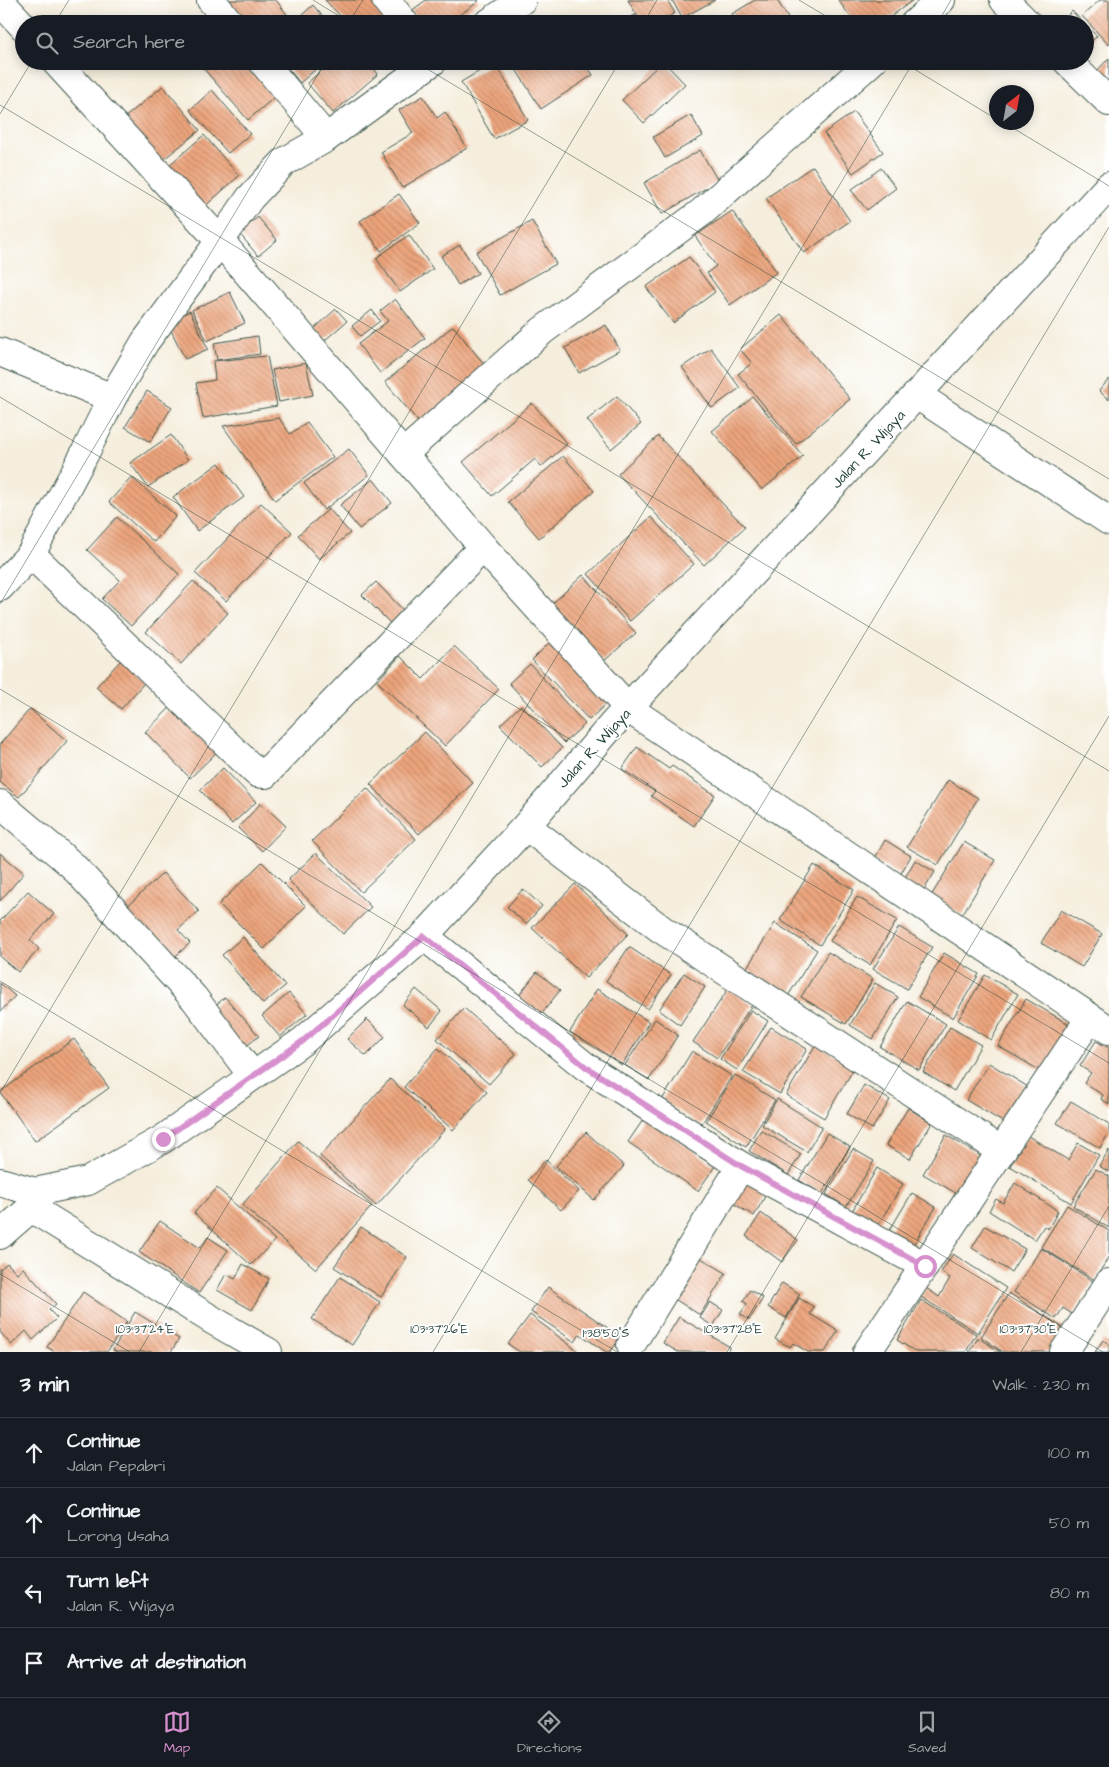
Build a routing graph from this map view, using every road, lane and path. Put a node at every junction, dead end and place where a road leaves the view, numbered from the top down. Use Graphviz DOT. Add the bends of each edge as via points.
graph roads {
  1 [pos="211,0"];
  2 [pos="386,0"];
  3 [pos="522,0"];
  4 [pos="941,0"];
  5 [pos="1004,0"];
  6 [pos="0,1"];
  7 [pos="224,15"];
  8 [pos="398,15"];
  9 [pos="500,15"];
  10 [pos="924,15"];
  11 [pos="1019,15"];
  12 [pos="15,17"];
  13 [pos="63,70"];
  14 [pos="269,70"];
  15 [pos="420,70"];
  16 [pos="862,70"];
  17 [pos="1076,70"];
  18 [pos="1109,102"];
  19 [pos="326,138"];
  20 [pos="1109,186"];
  21 [pos="220,241"];
  22 [pos="0,352"];
  23 [pos="917,395"];
  24 [pos="112,398"];
  25 [pos="403,454"];
  26 [pos="1109,521"];
  27 [pos="483,547"];
  28 [pos="31,554"];
  29 [pos="0,587"];
  30 [pos="629,709"];
  31 [pos="0,804"];
  32 [pos="526,826"];
  33 [pos="424,936"];
  34 [pos="1100,1024"];
  35 [pos="252,1075"];
  36 [pos="1002,1151"];
  37 [pos="741,1166"];
  38 [pos="0,1182"];
  39 [pos="33,1200"];
  40 [pos="0,1235"];
  41 [pos="925,1266"];
  42 [pos="1109,1283"];
  43 [pos="631,1345"];
  44 [pos="268,1352"];
  45 [pos="867,1352"];
  46 [pos="1064,1352"];
  1 -- 7 [label="street"];
  2 -- 8 [label="street"];
  3 -- 9 [label="street"];
  4 -- 10 [label="street"];
  5 -- 11 [label="street"];
  6 -- 12 [label="street"];
  13 -- 21 [label="street"];
  14 -- 19 [label="street"];
  15 -- 19 [label="street"];
  16 -- 25 [label="street" via="702,212 542,331"];
  17 -- 18 [label="street"];
  19 -- 21 [label="street" via="284,162 250,198"];
  20 -- 23 [label="street, Jalan R. Wijaya"];
  21 -- 24 [label="street" via="145,342"];
  21 -- 25 [label="street"];
  22 -- 24 [label="street"];
  23 -- 26 [label="street"];
  23 -- 30 [label="street, Jalan R. Wijaya"];
  24 -- 28 [label="street"];
  25 -- 27 [label="street"];
  27 -- 28 [label="street" via="266,774 257,773"];
  27 -- 30 [label="street"];
  28 -- 29 [label="street"];
  30 -- 32 [label="street, Jalan R. Wijaya"];
  30 -- 34 [label="street"];
  31 -- 35 [label="street" via="72,865 194,998"];
  32 -- 33 [label="street, Jalan R. Wijaya"];
  32 -- 36 [label="street" via="661,928"];
  33 -- 35 [label="street, Jalan R. Wijaya" via="303,1041"];
  33 -- 37 [label="street" via="586,1067"];
  34 -- 36 [label="street"];
  35 -- 39 [label="street, Jalan R. Wijaya" via="163,1139 88,1181"];
  36 -- 41 [label="street"];
  37 -- 41 [label="street"];
  37 -- 43 [label="street"];
  38 -- 39 [label="street, Jalan R. Wijaya"];
  39 -- 40 [label="street"];
  39 -- 44 [label="street" via="214,1321"];
  41 -- 45 [label="street"];
  42 -- 46 [label="street"];
}
